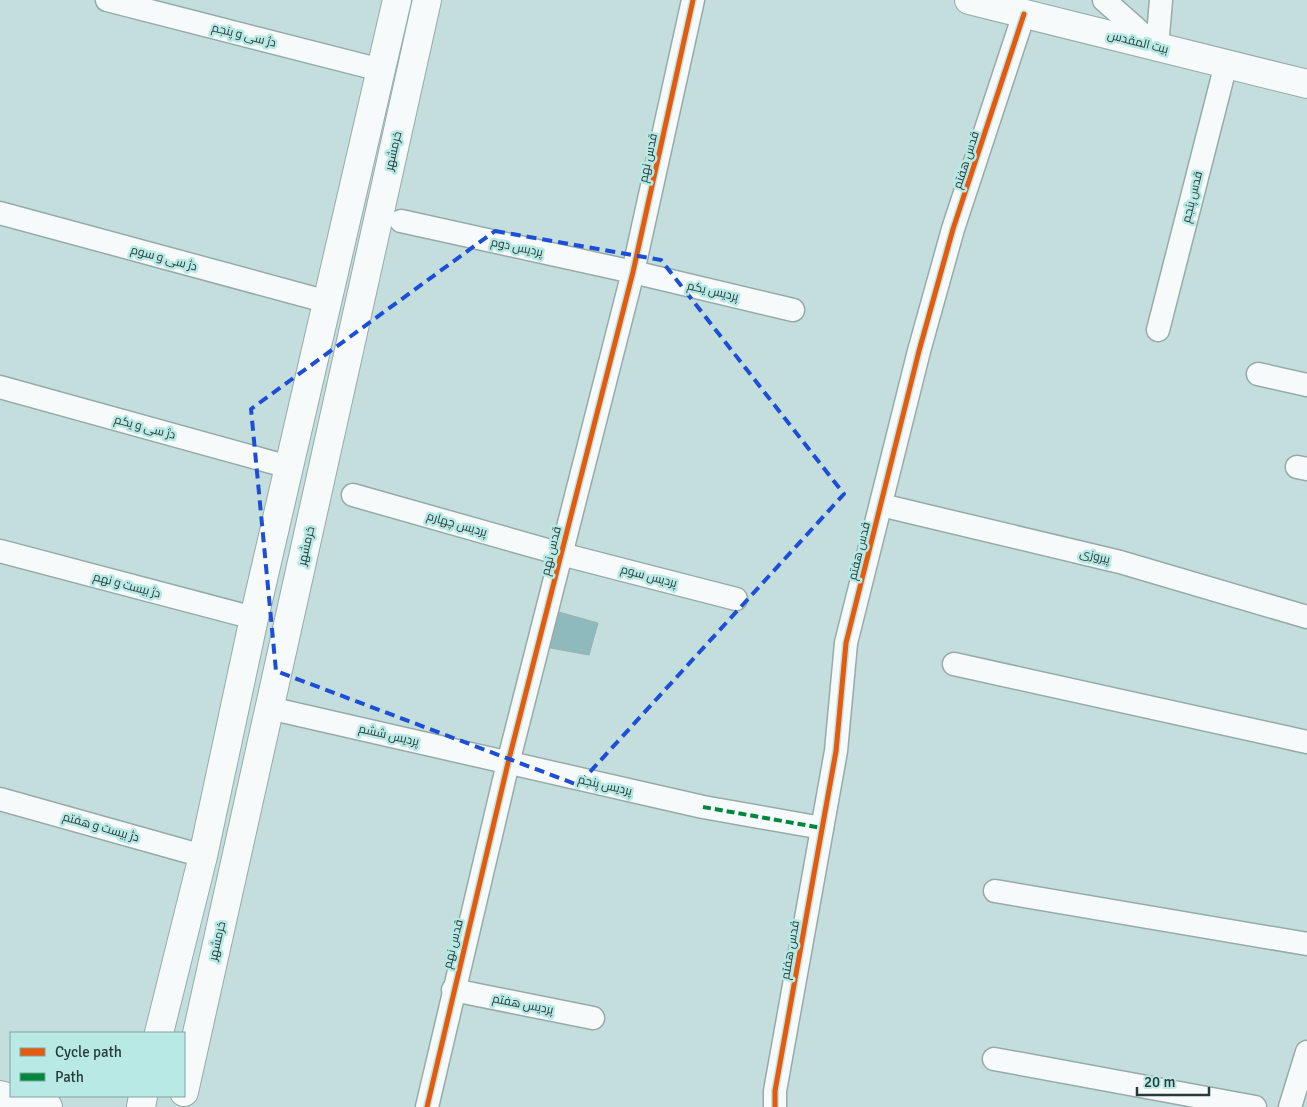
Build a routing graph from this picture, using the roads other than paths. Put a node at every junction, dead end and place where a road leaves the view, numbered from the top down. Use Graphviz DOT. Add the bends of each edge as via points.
graph roads {
  1 [pos="107,0"];
  2 [pos="397,0"];
  3 [pos="427,0"];
  4 [pos="693,0"];
  5 [pos="969,0"];
  6 [pos="1104,0"];
  7 [pos="1161,0"];
  8 [pos="1024,14"];
  9 [pos="1157,47"];
  10 [pos="1226,64"];
  11 [pos="381,70"];
  12 [pos="1307,84"];
  13 [pos="0,213"];
  14 [pos="401,221"];
  15 [pos="633,272"];
  16 [pos="328,302"];
  17 [pos="792,310"];
  18 [pos="1158,330"];
  19 [pos="1258,374"];
  20 [pos="1307,385"];
  21 [pos="0,387"];
  22 [pos="289,467"];
  23 [pos="353,494"];
  24 [pos="881,505"];
  25 [pos="0,551"];
  26 [pos="561,554"];
  27 [pos="736,599"];
  28 [pos="1307,617"];
  29 [pos="254,618"];
  30 [pos="954,664"];
  31 [pos="270,708"];
  32 [pos="1307,742"];
  33 [pos="508,763"];
  34 [pos="0,799"];
  35 [pos="822,828"];
  36 [pos="203,856"];
  37 [pos="995,891"];
  38 [pos="1307,944"];
  39 [pos="179,951"];
  40 [pos="212,960"];
  41 [pos="453,990"];
  42 [pos="593,1018"];
  43 [pos="159,1032"];
  44 [pos="1307,1052"];
  45 [pos="994,1059"];
  46 [pos="185,1085"];
  47 [pos="0,1095"];
  48 [pos="48,1107"];
  49 [pos="427,1107"];
  50 [pos="775,1107"];
  51 [pos="1255,1107"];
  52 [pos="1290,1107"];
  1 -- 11 [label="street, دژ سی و پنجم"];
  2 -- 11 [label="main road"];
  3 -- 31 [label="main road, خرمشهر"];
  4 -- 15 [label="street, قدس نهم"];
  5 -- 8 [label="main road, بیت المقدس"];
  6 -- 9 [label="street"];
  7 -- 9 [label="street"];
  8 -- 9 [label="main road, بیت المقدس"];
  8 -- 24 [label="street, قدس هفتم" via="953,229"];
  9 -- 10 [label="main road, بیت المقدس"];
  10 -- 12 [label="main road, بیت المقدس"];
  10 -- 18 [label="street, قدس پنجم"];
  11 -- 16 [label="main road"];
  13 -- 16 [label="street, دژ سی و سوم"];
  14 -- 15 [label="street, پردیس دوم"];
  15 -- 17 [label="street, پردیس یکم"];
  15 -- 26 [label="street, قدس نهم"];
  16 -- 22 [label="main road"];
  19 -- 20 [label="street"];
  21 -- 22 [label="street, دژ سی و یکم"];
  22 -- 29 [label="main road"];
  23 -- 26 [label="street, پردیس چهارم"];
  24 -- 28 [label="street, پیروزی" via="1120,562"];
  24 -- 35 [label="street, قدس هفتم" via="846,643 836,751"];
  25 -- 29 [label="street, دژ بیست و نهم"];
  26 -- 27 [label="street, پردیس سوم"];
  26 -- 33 [label="street, قدس نهم"];
  29 -- 36 [label="main road"];
  30 -- 32 [label="street"];
  31 -- 33 [label="street, پردیس ششم"];
  31 -- 40 [label="main road, خرمشهر"];
  33 -- 35 [label="street, پردیس پنجم" via="703,807"];
  33 -- 41 [label="street, قدس نهم"];
  34 -- 36 [label="street, دژ بیست و هفتم"];
  35 -- 50 [label="street, قدس هفتم"];
  36 -- 39 [label="main road"];
  37 -- 38 [label="street"];
  39 -- 40 [label="main road"];
  39 -- 43 [label="main road"];
  40 -- 46 [label="main road, خرمشهر"];
  41 -- 42 [label="street, پردیس هفتم"];
  41 -- 49 [label="street, قدس نهم"];
  44 -- 52 [label="street"];
  45 -- 51 [label="street"];
  47 -- 48 [label="main road"];
}
